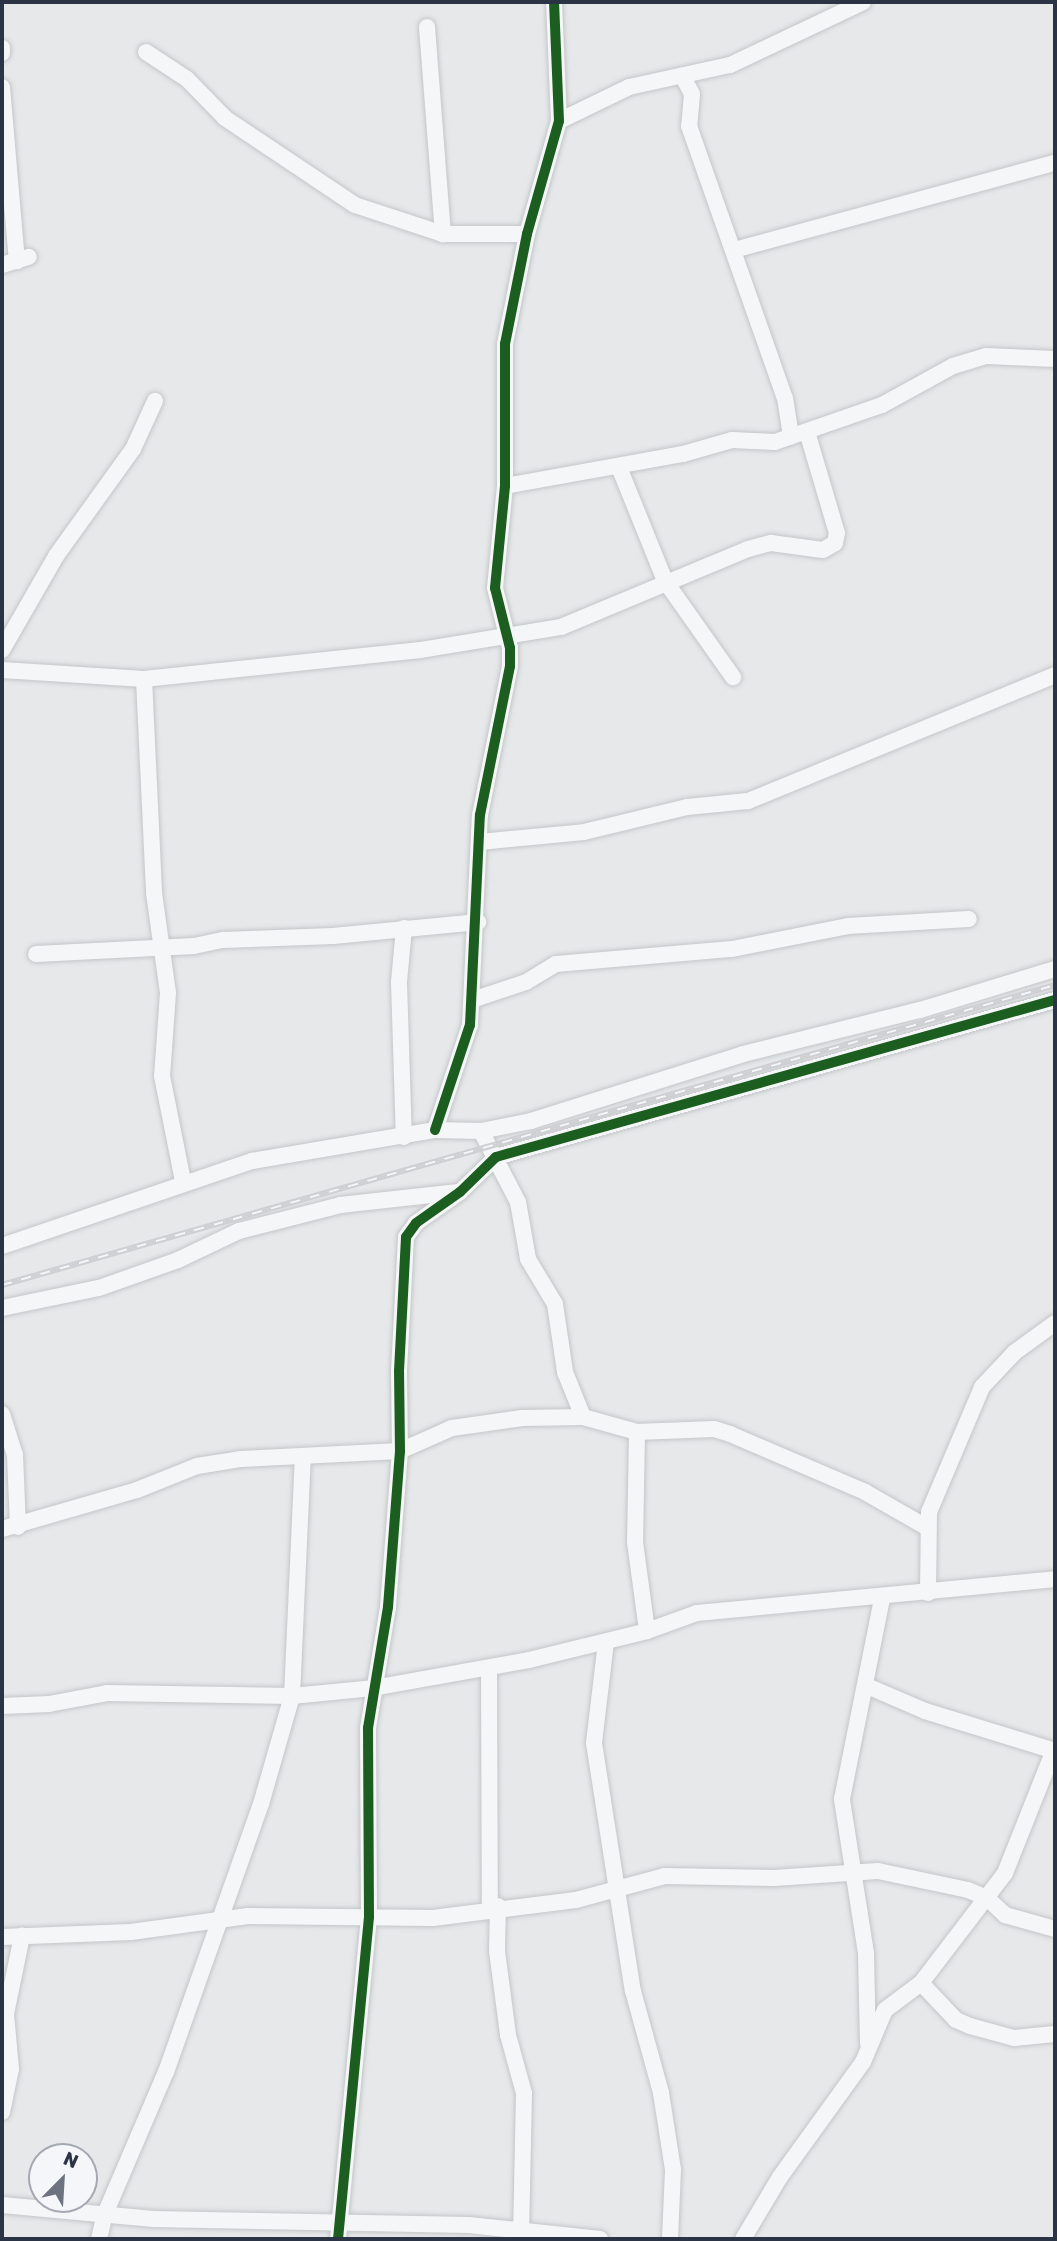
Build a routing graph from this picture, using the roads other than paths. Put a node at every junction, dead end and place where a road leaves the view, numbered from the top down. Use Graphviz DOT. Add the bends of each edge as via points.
graph roads {
  1 [pos="554,2"];
  2 [pos="863,2"];
  3 [pos="427,27"];
  4 [pos="2,48"];
  5 [pos="146,52"];
  6 [pos="2,53"];
  7 [pos="683,77"];
  8 [pos="2,87"];
  9 [pos="559,121"];
  10 [pos="1055,163"];
  11 [pos="443,234"];
  12 [pos="527,234"];
  13 [pos="734,250"];
  14 [pos="16,261"];
  15 [pos="1055,359"];
  16 [pos="155,401"];
  17 [pos="807,432"];
  18 [pos="791,437"];
  19 [pos="618,467"];
  20 [pos="505,486"];
  21 [pos="665,581"];
  22 [pos="507,635"];
  23 [pos="2,650"];
  24 [pos="2,670"];
  25 [pos="1055,675"];
  26 [pos="733,677"];
  27 [pos="144,679"];
  28 [pos="479,842"];
  29 [pos="969,919"];
  30 [pos="478,922"];
  31 [pos="404,928"];
  32 [pos="162,947"];
  33 [pos="36,954"];
  34 [pos="1055,969"];
  35 [pos="472,1000"];
  36 [pos="1055,1000"];
  37 [pos="435,1130"];
  38 [pos="481,1131"];
  39 [pos="404,1137"];
  40 [pos="496,1157"];
  41 [pos="183,1181"];
  42 [pos="460,1192"];
  43 [pos="2,1246"];
  44 [pos="2,1308"];
  45 [pos="1055,1323"];
  46 [pos="1035,1335"];
  47 [pos="1055,1336"];
  48 [pos="2,1414"];
  49 [pos="583,1417"];
  50 [pos="637,1432"];
  51 [pos="400,1451"];
  52 [pos="303,1458"];
  53 [pos="926,1527"];
  54 [pos="10,1528"];
  55 [pos="1055,1579"];
  56 [pos="928,1593"];
  57 [pos="882,1598"];
  58 [pos="647,1631"];
  59 [pos="606,1642"];
  60 [pos="489,1668"];
  61 [pos="867,1686"];
  62 [pos="373,1688"];
  63 [pos="292,1696"];
  64 [pos="2,1706"];
  65 [pos="1054,1750"];
  66 [pos="853,1872"];
  67 [pos="614,1890"];
  68 [pos="987,1898"];
  69 [pos="494,1907"];
  70 [pos="369,1917"];
  71 [pos="218,1921"];
  72 [pos="1055,1929"];
  73 [pos="22,1936"];
  74 [pos="2,1937"];
  75 [pos="921,1983"];
  76 [pos="1055,2034"];
  77 [pos="868,2051"];
  78 [pos="2,2112"];
  79 [pos="2,2205"];
  80 [pos="105,2214"];
  81 [pos="341,2222"];
  82 [pos="521,2231"];
  83 [pos="539,2236"];
  84 [pos="99,2239"];
  85 [pos="338,2239"];
  86 [pos="600,2239"];
  87 [pos="670,2239"];
  88 [pos="743,2239"];
  1 -- 9 [label="street"];
  2 -- 7 [label="street" via="750,57"];
  3 -- 11 [label="street"];
  4 -- 6 [label="street"];
  5 -- 11 [label="street" via="187,79 225,118 327,190 382,217"];
  7 -- 9 [label="street" via="612,93"];
  7 -- 13 [label="street" via="692,94 689,126"];
  8 -- 14 [label="street"];
  9 -- 12 [label="street"];
  10 -- 13 [label="street"];
  11 -- 12 [label="street"];
  12 -- 20 [label="street" via="505,344"];
  13 -- 18 [label="street" via="785,398"];
  15 -- 17 [label="street" via="1006,353 969,360 882,405"];
  16 -- 23 [label="street" via="134,449 56,556"];
  17 -- 18 [label="street"];
  17 -- 21 [label="street" via="837,533 835,543 823,550 771,543 748,548"];
  18 -- 19 [label="street" via="775,442 732,440"];
  19 -- 20 [label="street"];
  19 -- 21 [label="street"];
  20 -- 22 [label="street" via="495,588"];
  21 -- 22 [label="street" via="561,627"];
  21 -- 26 [label="street"];
  22 -- 27 [label="street" via="297,665"];
  22 -- 28 [label="street" via="510,666"];
  24 -- 27 [label="street"];
  25 -- 28 [label="street" via="748,801 687,807 584,832"];
  27 -- 32 [label="street" via="154,893"];
  28 -- 30 [label="street"];
  29 -- 35 [label="street" via="849,926 732,949 556,964 526,982"];
  30 -- 31 [label="street"];
  30 -- 35 [label="street"];
  31 -- 32 [label="street"];
  31 -- 39 [label="street" via="399,982"];
  32 -- 33 [label="street"];
  32 -- 41 [label="street" via="168,993 162,1076"];
  34 -- 38 [label="street" via="920,1010 743,1054 531,1121"];
  35 -- 37 [label="street" via="467,1033"];
  36 -- 40 [label="street"];
  37 -- 38 [label="street"];
  37 -- 39 [label="street"];
  38 -- 40 [label="street"];
  39 -- 41 [label="street" via="252,1161"];
  40 -- 42 [label="street"];
  40 -- 49 [label="street" via="518,1202 528,1259 555,1304 560,1350"];
  41 -- 43 [label="street" via="82,1222"];
  42 -- 44 [label="street" via="340,1205 239,1231 178,1260 99,1288"];
  42 -- 51 [label="street" via="416,1223 407,1237 399,1371"];
  45 -- 46 [label="street"];
  46 -- 47 [label="street"];
  46 -- 53 [label="street" via="982,1387 939,1483"];
  48 -- 54 [label="street" via="15,1455"];
  49 -- 50 [label="street"];
  49 -- 51 [label="street" via="522,1418 452,1428"];
  50 -- 53 [label="street" via="714,1429 730,1434 865,1492"];
  50 -- 58 [label="street" via="635,1542"];
  51 -- 52 [label="street"];
  51 -- 62 [label="street" via="388,1607"];
  52 -- 54 [label="street" via="241,1459 197,1466 137,1490"];
  52 -- 63 [label="street"];
  53 -- 56 [label="street"];
  55 -- 56 [label="street"];
  56 -- 57 [label="street"];
  57 -- 58 [label="street" via="697,1613"];
  57 -- 61 [label="street"];
  58 -- 59 [label="street"];
  59 -- 60 [label="street"];
  59 -- 67 [label="street" via="594,1743"];
  60 -- 62 [label="street"];
  60 -- 69 [label="street"];
  61 -- 65 [label="street" via="925,1711"];
  61 -- 66 [label="street" via="842,1799"];
  62 -- 63 [label="street"];
  62 -- 70 [label="street" via="368,1728"];
  63 -- 64 [label="street" via="107,1693 50,1704"];
  63 -- 71 [label="street" via="261,1804"];
  65 -- 68 [label="street" via="1005,1872"];
  66 -- 67 [label="street" via="774,1878 665,1877"];
  66 -- 68 [label="street" via="878,1871 946,1884"];
  66 -- 77 [label="street" via="866,1953"];
  67 -- 69 [label="street" via="576,1900"];
  67 -- 87 [label="street" via="633,1991 661,2093 673,2170"];
  68 -- 72 [label="street" via="1005,1915"];
  68 -- 75 [label="street"];
  69 -- 70 [label="street" via="433,1918"];
  69 -- 82 [label="street" via="509,2039 524,2093"];
  70 -- 71 [label="street" via="248,1916"];
  70 -- 81 [label="street"];
  71 -- 73 [label="street" via="131,1932"];
  71 -- 80 [label="street" via="166,2072"];
  73 -- 74 [label="street"];
  73 -- 78 [label="street" via="6,2014 11,2068"];
  75 -- 76 [label="street" via="956,2020 970,2026 1014,2038"];
  75 -- 77 [label="street" via="885,2010"];
  77 -- 88 [label="street" via="780,2176"];
  79 -- 80 [label="street"];
  80 -- 81 [label="street"];
  80 -- 84 [label="street"];
  81 -- 82 [label="street"];
  81 -- 85 [label="street"];
  82 -- 83 [label="street"];
  83 -- 86 [label="street"];
}
